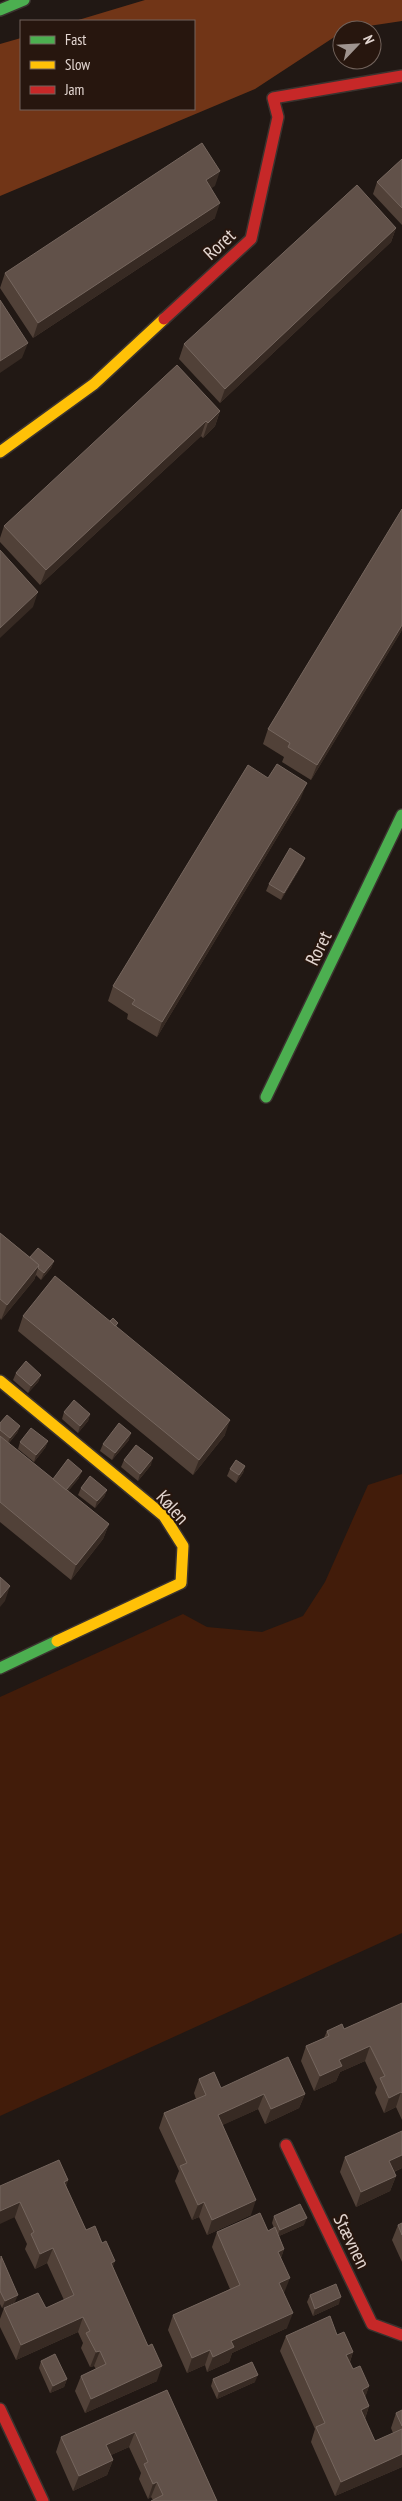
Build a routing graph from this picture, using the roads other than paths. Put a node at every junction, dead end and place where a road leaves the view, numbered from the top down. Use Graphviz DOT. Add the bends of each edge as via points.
graph roads {
  1 [pos="24,0"];
  2 [pos="0,10"];
  3 [pos="402,76"];
  4 [pos="0,452"];
  5 [pos="402,815"];
  6 [pos="266,1097"];
  7 [pos="0,1381"];
  8 [pos="0,1668"];
  9 [pos="286,2145"];
  10 [pos="402,2335"];
  11 [pos="0,2409"];
  12 [pos="43,2501"];
  1 -- 2 [label="street"];
  3 -- 4 [label="street, Roret" via="273,98 278,117 251,239 94,384"];
  5 -- 6 [label="street, Roret"];
  7 -- 8 [label="street, Kølen" via="164,1516 183,1546 180,1583"];
  9 -- 10 [label="street, Stævnen" via="372,2324"];
  11 -- 12 [label="street"];
}
